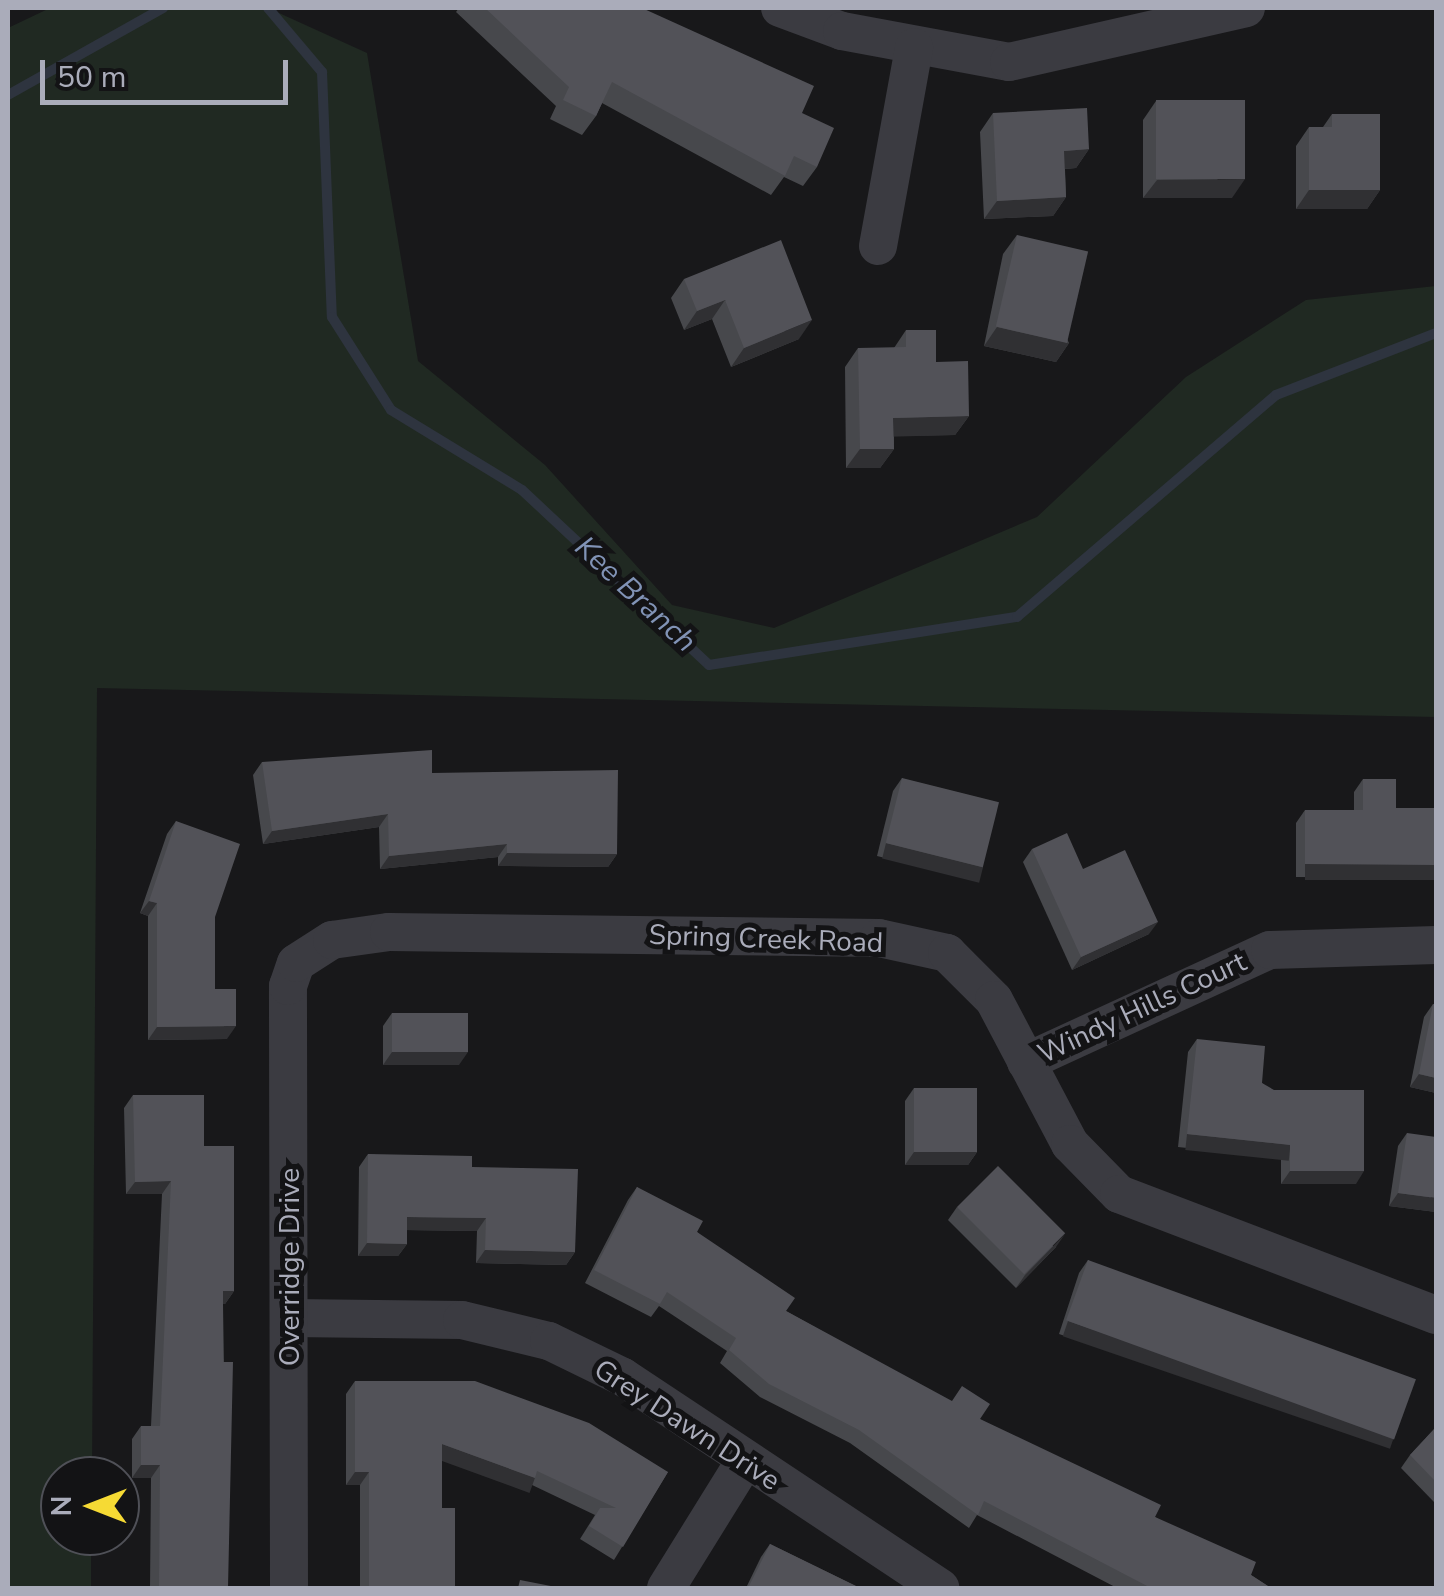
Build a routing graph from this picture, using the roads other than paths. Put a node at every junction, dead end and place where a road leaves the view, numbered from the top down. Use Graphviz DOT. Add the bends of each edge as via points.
graph roads {
  1 [pos="780,8"];
  2 [pos="1246,8"];
  3 [pos="914,47"];
  4 [pos="878,246"];
  5 [pos="1436,945"];
  6 [pos="308,953"];
  7 [pos="1026,1062"];
  8 [pos="1436,1314"];
  9 [pos="292,1318"];
  10 [pos="744,1462"];
  11 [pos="290,1588"];
  12 [pos="666,1588"];
  13 [pos="940,1588"];
  1 -- 3 [label="street"];
  2 -- 3 [label="street" via="1010,62"];
  3 -- 4 [label="street"];
  5 -- 7 [label="street, Windy Hills Court" via="1270,950"];
  6 -- 7 [label="street, Spring Creek Road" via="390,932 879,938 947,953 994,1000"];
  6 -- 9 [label="street, Overridge Drive" via="288,986"];
  7 -- 8 [label="street, Spring Creek Road" via="1070,1144 1118,1194"];
  9 -- 10 [label="street, Grey Dawn Drive" via="462,1320 549,1341 622,1377"];
  9 -- 11 [label="street, Overridge Drive"];
  10 -- 12 [label="street"];
  10 -- 13 [label="street, Grey Dawn Drive"];
}
